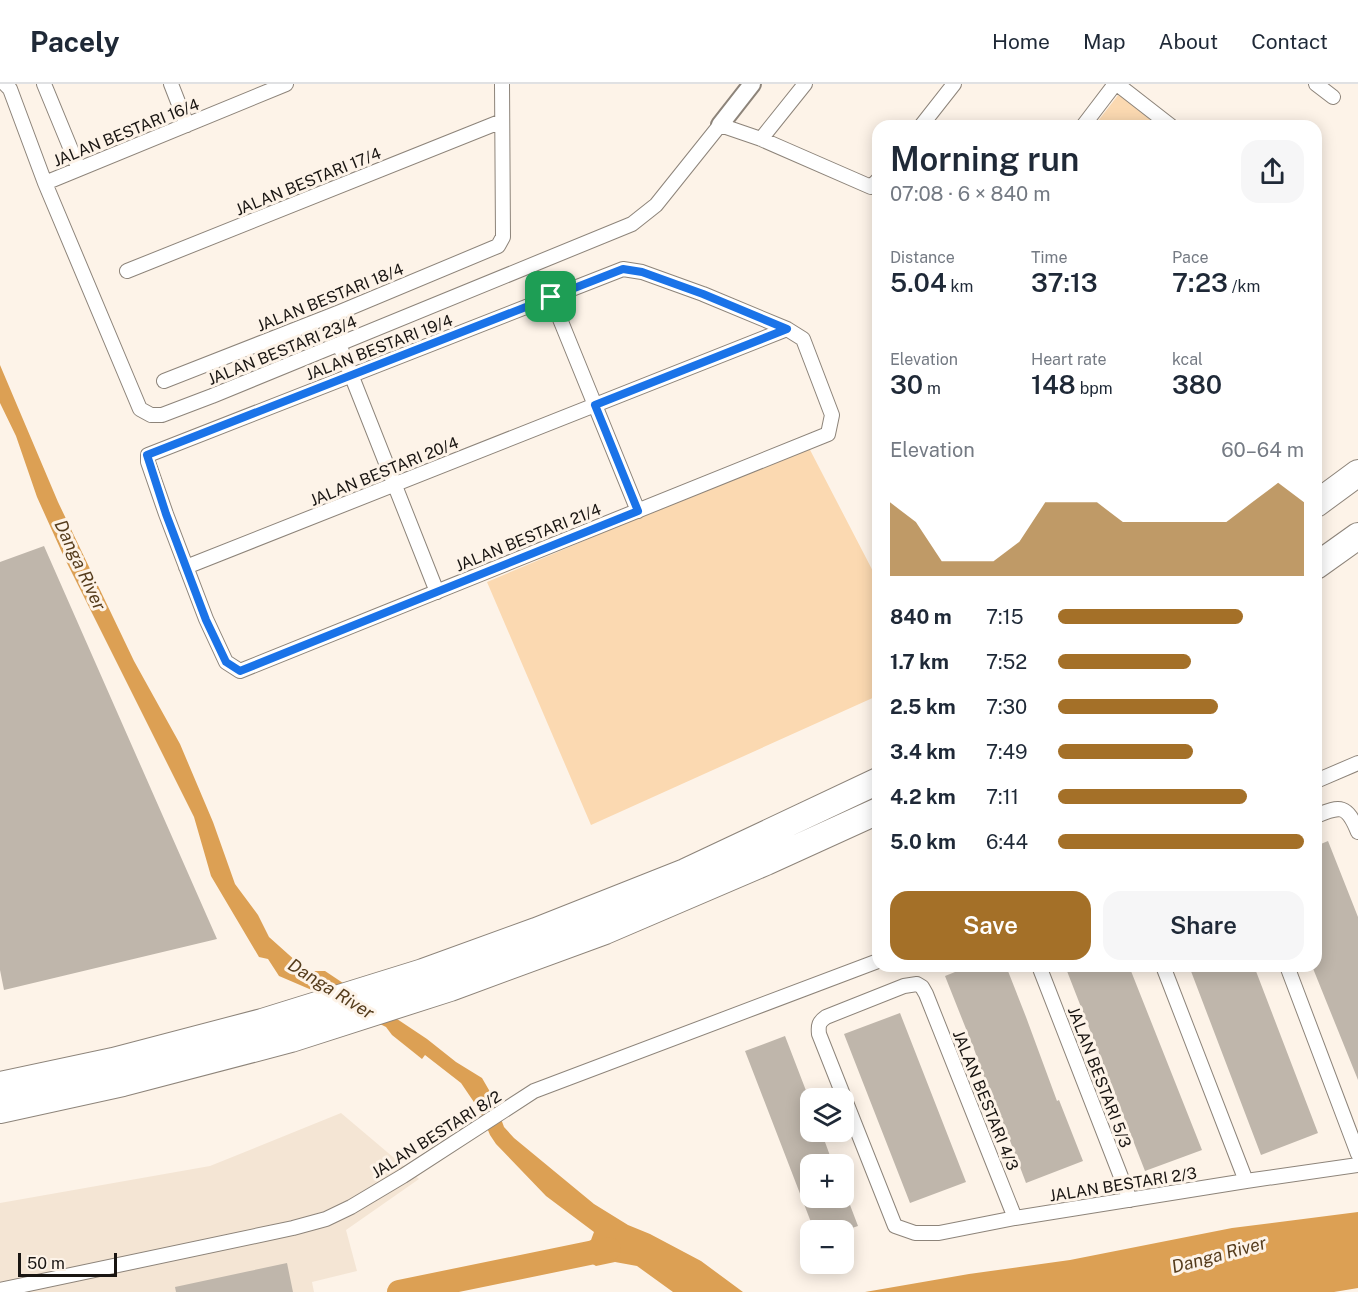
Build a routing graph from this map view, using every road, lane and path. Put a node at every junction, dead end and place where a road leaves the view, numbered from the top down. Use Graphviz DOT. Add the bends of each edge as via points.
graph roads {
  1 [pos="44,84"];
  2 [pos="171,84"];
  3 [pos="286,84"];
  4 [pos="502,84"];
  5 [pos="752,84"];
  6 [pos="805,84"];
  7 [pos="954,84"];
  8 [pos="1116,84"];
  9 [pos="1316,84"];
  10 [pos="8,86"];
  11 [pos="1333,97"];
  12 [pos="926,120"];
  13 [pos="1088,120"];
  14 [pos="1163,120"];
  15 [pos="502,121"];
  16 [pos="187,125"];
  17 [pos="720,125"];
  18 [pos="761,139"];
  19 [pos="79,169"];
  20 [pos="45,183"];
  21 [pos="872,183"];
  22 [pos="127,271"];
  23 [pos="551,297"];
  24 [pos="787,329"];
  25 [pos="339,344"];
  26 [pos="351,375"];
  27 [pos="164,381"];
  28 [pos="595,405"];
  29 [pos="1358,473"];
  30 [pos="394,485"];
  31 [pos="1322,500"];
  32 [pos="638,511"];
  33 [pos="1358,536"];
  34 [pos="1322,562"];
  35 [pos="186,567"];
  36 [pos="436,592"];
  37 [pos="1358,763"];
  38 [pos="1322,778"];
  39 [pos="872,783"];
  40 [pos="872,814"];
  41 [pos="1322,814"];
  42 [pos="1356,826"];
  43 [pos="872,963"];
  44 [pos="1041,972"];
  45 [pos="1165,972"];
  46 [pos="1289,972"];
  47 [pos="0,1085"];
  48 [pos="0,1110"];
  49 [pos="1358,1154"];
  50 [pos="1358,1165"];
  51 [pos="1246,1181"];
  52 [pos="1130,1200"];
  53 [pos="1015,1218"];
  54 [pos="895,1226"];
  55 [pos="0,1290"];
  1 -- 19 [label="street"];
  2 -- 16 [label="street"];
  3 -- 16 [label="street, JALAN BESTARI 16/4"];
  4 -- 15 [label="street"];
  5 -- 17 [label="street"];
  6 -- 18 [label="street"];
  7 -- 12 [label="street"];
  8 -- 13 [label="street"];
  8 -- 14 [label="street"];
  9 -- 11 [label="street"];
  10 -- 20 [label="street, JALAN BESTARI 23/4"];
  15 -- 22 [label="street, JALAN BESTARI 17/4"];
  15 -- 27 [label="street, JALAN BESTARI 18/4" via="503,237 498,246"];
  16 -- 19 [label="street, JALAN BESTARI 16/4"];
  17 -- 18 [label="street"];
  17 -- 25 [label="street, JALAN BESTARI 23/4" via="656,205 632,224"];
  18 -- 21 [label="street"];
  19 -- 20 [label="street, JALAN BESTARI 16/4"];
  20 -- 25 [label="street, JALAN BESTARI 23/4" via="140,409 162,415"];
  23 -- 24 [label="street, JALAN BESTARI 19/4" via="623,269 703,294"];
  23 -- 26 [label="street, JALAN BESTARI 19/4"];
  23 -- 28 [label="street"];
  24 -- 28 [label="street, JALAN BESTARI 20/4"];
  24 -- 32 [label="street, JALAN BESTARI 21/4" via="803,339 832,415 828,434"];
  25 -- 26 [label="street"];
  26 -- 30 [label="street"];
  26 -- 35 [label="street, JALAN BESTARI 19/4" via="147,455"];
  28 -- 30 [label="street, JALAN BESTARI 20/4"];
  28 -- 32 [label="street"];
  29 -- 31 [label="highway"];
  30 -- 35 [label="street, JALAN BESTARI 20/4"];
  30 -- 36 [label="street"];
  32 -- 36 [label="street, JALAN BESTARI 21/4"];
  33 -- 34 [label="highway"];
  35 -- 36 [label="street, JALAN BESTARI 21/4" via="226,662 240,671"];
  37 -- 38 [label="street"];
  39 -- 47 [label="highway" via="685,872 423,972 262,1022 113,1061"];
  40 -- 48 [label="highway" via="604,931 450,988 291,1040"];
  41 -- 42 [label="street" via="1342,809"];
  43 -- 55 [label="street, JALAN BESTARI 8/2" via="534,1091 423,1163 326,1219"];
  44 -- 52 [label="street, JALAN BESTARI 5/3"];
  45 -- 51 [label="street"];
  46 -- 49 [label="street"];
  50 -- 51 [label="street, JALAN BESTARI 2/3"];
  51 -- 52 [label="street, JALAN BESTARI 2/3"];
  52 -- 53 [label="street, JALAN BESTARI 2/3"];
  53 -- 54 [label="street, JALAN BESTARI 2/3" via="939,1233 915,1233"];
  53 -- 54 [label="street, JALAN BESTARI 4/3" via="926,994 917,984 826,1017 818,1026"];
}
